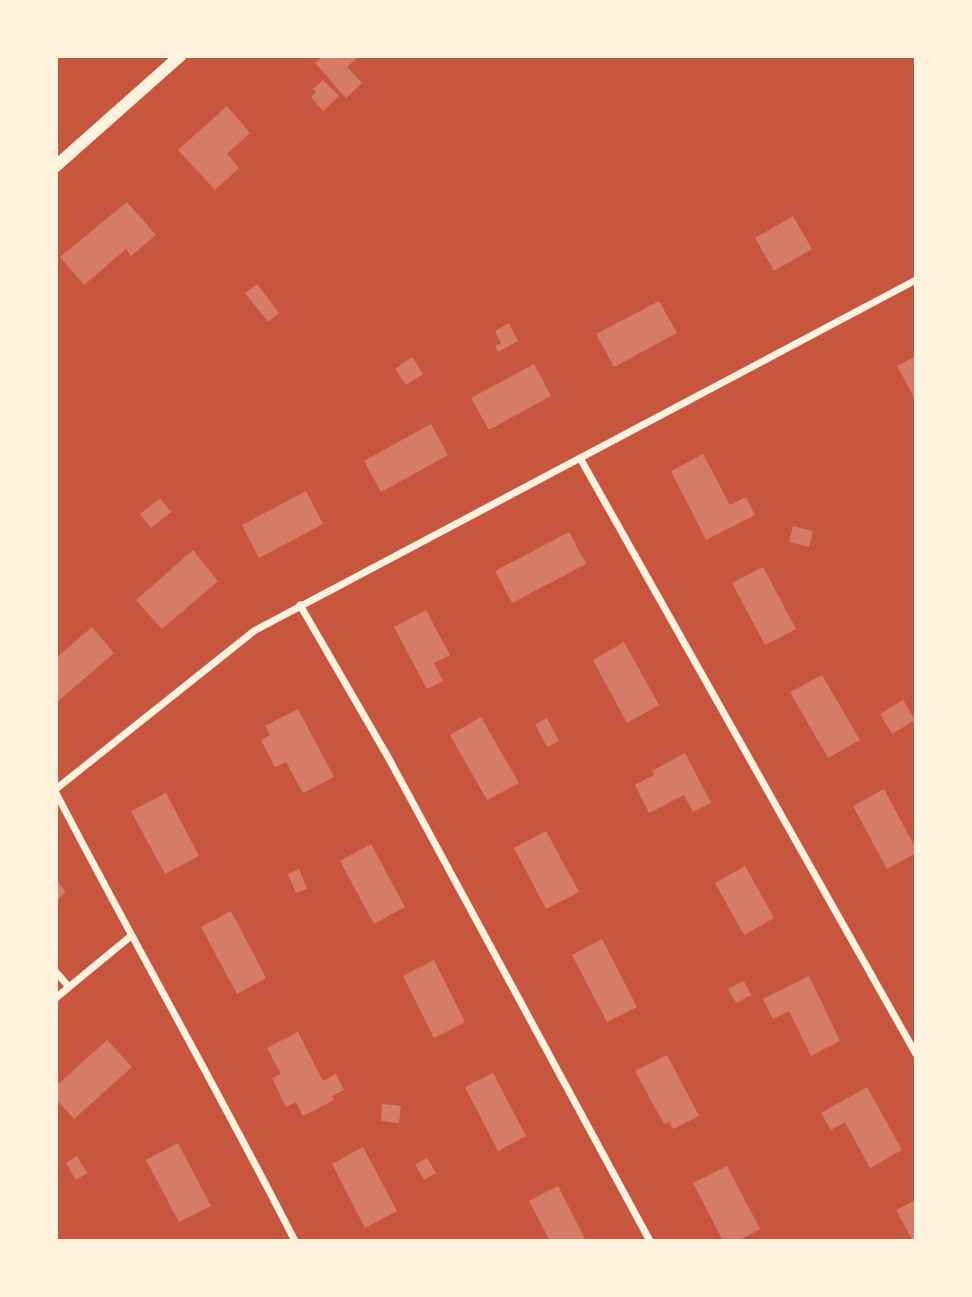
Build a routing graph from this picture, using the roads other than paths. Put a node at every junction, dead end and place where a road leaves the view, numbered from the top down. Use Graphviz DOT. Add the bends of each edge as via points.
graph roads {
  1 [pos="180,56"];
  2 [pos="56,166"];
  3 [pos="916,280"];
  4 [pos="580,458"];
  5 [pos="300,605"];
  6 [pos="56,791"];
  7 [pos="131,936"];
  8 [pos="56,972"];
  9 [pos="69,987"];
  10 [pos="56,998"];
  11 [pos="916,1054"];
  12 [pos="295,1241"];
  13 [pos="650,1241"];
  1 -- 2 [label="street"];
  3 -- 4 [label="street"];
  4 -- 5 [label="street"];
  4 -- 11 [label="street"];
  5 -- 6 [label="street" via="254,631"];
  5 -- 13 [label="street" via="388,757"];
  6 -- 7 [label="street"];
  7 -- 9 [label="street"];
  7 -- 12 [label="street"];
  8 -- 9 [label="street"];
  9 -- 10 [label="street"];
}
